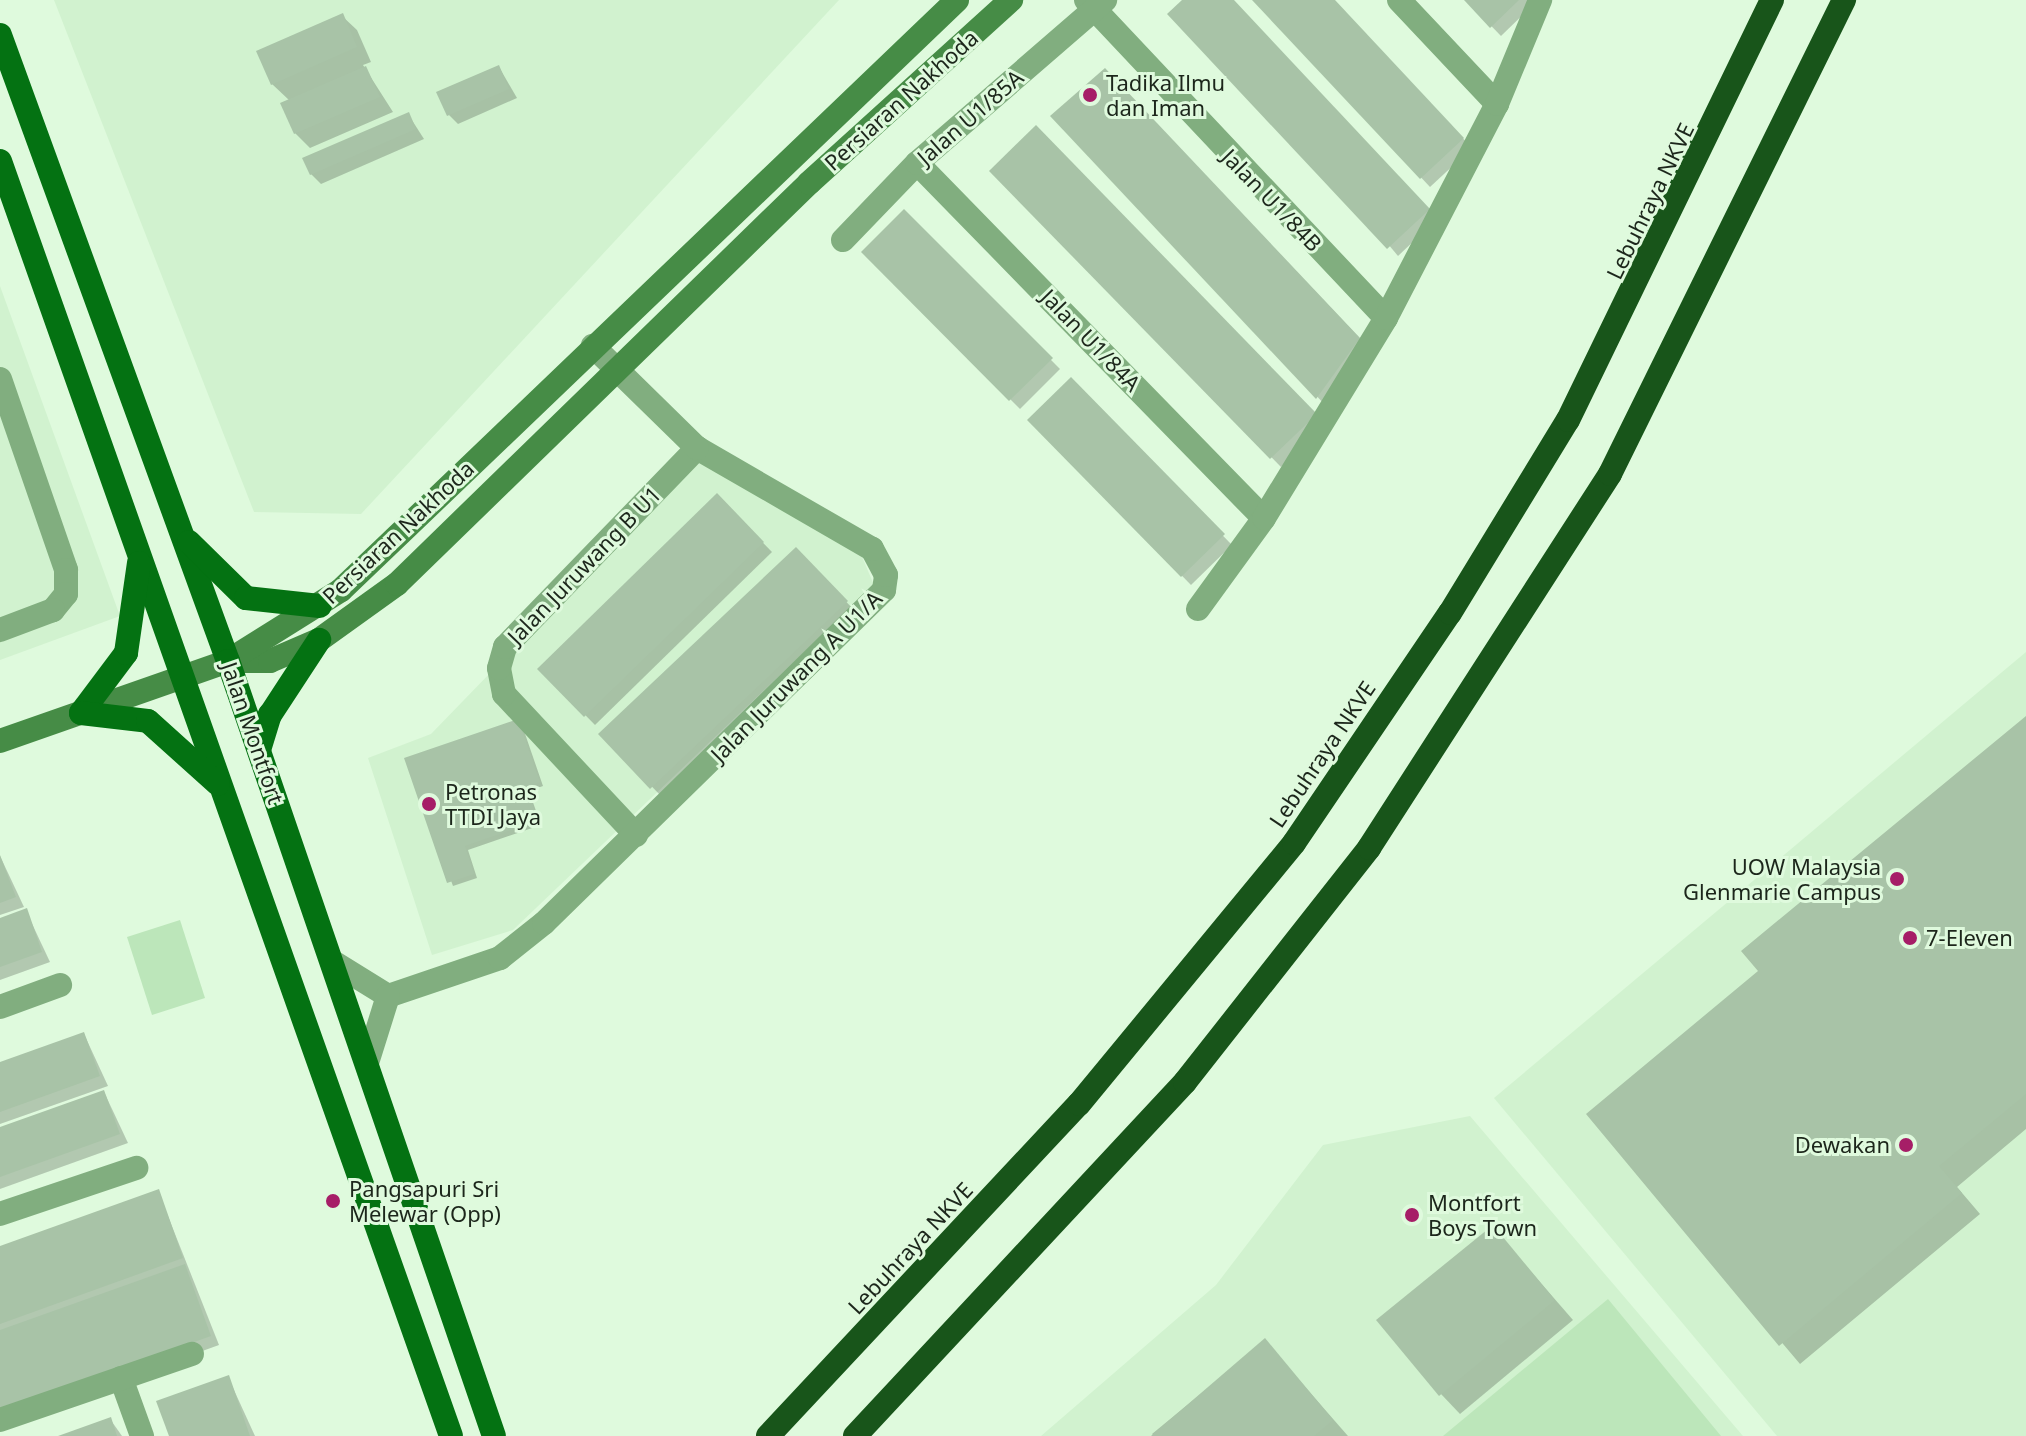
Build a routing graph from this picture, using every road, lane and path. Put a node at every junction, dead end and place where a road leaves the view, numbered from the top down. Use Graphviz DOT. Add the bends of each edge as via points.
graph roads {
  1 [pos="957,0"];
  2 [pos="1011,0"];
  3 [pos="1399,0"];
  4 [pos="1540,0"];
  5 [pos="1772,0"];
  6 [pos="1844,0"];
  7 [pos="1095,3"];
  8 [pos="0,35"];
  9 [pos="1497,104"];
  10 [pos="0,161"];
  11 [pos="917,163"];
  12 [pos="843,240"];
  13 [pos="1386,318"];
  14 [pos="593,346"];
  15 [pos="617,370"];
  16 [pos="0,379"];
  17 [pos="8,427"];
  18 [pos="697,448"];
  19 [pos="1264,518"];
  20 [pos="182,534"];
  21 [pos="140,552"];
  22 [pos="320,606"];
  23 [pos="1198,609"];
  24 [pos="0,630"];
  25 [pos="319,640"];
  26 [pos="228,661"];
  27 [pos="185,678"];
  28 [pos="81,713"];
  29 [pos="0,741"];
  30 [pos="259,750"];
  31 [pos="225,792"];
  32 [pos="636,835"];
  33 [pos="333,962"];
  34 [pos="60,985"];
  35 [pos="388,996"];
  36 [pos="0,1007"];
  37 [pos="367,1063"];
  38 [pos="136,1168"];
  39 [pos="0,1214"];
  40 [pos="192,1354"];
  41 [pos="121,1378"];
  42 [pos="0,1420"];
  43 [pos="142,1436"];
  44 [pos="451,1436"];
  45 [pos="494,1436"];
  46 [pos="768,1436"];
  47 [pos="855,1436"];
  1 -- 14 [label="street, Persiaran Nakhoda"];
  2 -- 15 [label="street, Persiaran Nakhoda"];
  3 -- 9 [label="street"];
  4 -- 9 [label="street"];
  5 -- 46 [label="highway, Lebuhraya NKVE" via="1568,420 1309,821 1142,1033"];
  6 -- 47 [label="highway" via="1610,474 1369,848 1185,1082"];
  7 -- 11 [label="street, Jalan U1/85A"];
  7 -- 13 [label="street, Jalan U1/84B"];
  8 -- 20 [label="main road, Jalan Montfort"];
  9 -- 13 [label="street"];
  10 -- 21 [label="main road, Jalan Montfort"];
  11 -- 12 [label="street, Jalan U1/85A"];
  11 -- 19 [label="street, Jalan U1/84A"];
  13 -- 19 [label="street"];
  14 -- 15 [label="street, Jalan Juruwang A U1/A"];
  14 -- 22 [label="street, Persiaran Nakhoda"];
  15 -- 18 [label="street, Jalan Juruwang A U1/A"];
  15 -- 25 [label="street, Persiaran Nakhoda" via="397,584"];
  16 -- 17 [label="street"];
  17 -- 24 [label="street" via="66,570 66,594 53,610"];
  18 -- 32 [label="street, Jalan Juruwang B U1" via="505,647 499,668 504,694"];
  18 -- 32 [label="street, Jalan Juruwang A U1/A" via="872,549 886,575 884,590"];
  19 -- 23 [label="street"];
  20 -- 22 [label="main road" via="246,598"];
  20 -- 26 [label="main road, Jalan Montfort"];
  21 -- 27 [label="main road, Jalan Montfort"];
  21 -- 28 [label="main road" via="126,653"];
  22 -- 26 [label="street, Persiaran Nakhoda"];
  25 -- 26 [label="street, Persiaran Nakhoda" via="270,661"];
  25 -- 30 [label="main road" via="270,715"];
  26 -- 27 [label="street"];
  26 -- 30 [label="main road, Jalan Montfort"];
  27 -- 28 [label="street"];
  27 -- 31 [label="main road, Jalan Montfort"];
  28 -- 29 [label="street"];
  28 -- 31 [label="main road" via="148,721"];
  30 -- 33 [label="main road, Jalan Montfort"];
  31 -- 44 [label="main road, Jalan Montfort"];
  32 -- 35 [label="street, Jalan Juruwang A U1/A" via="500,958"];
  33 -- 35 [label="street"];
  33 -- 37 [label="main road, Jalan Montfort"];
  34 -- 36 [label="street"];
  35 -- 37 [label="street"];
  37 -- 45 [label="main road, Jalan Montfort"];
  38 -- 39 [label="street"];
  40 -- 41 [label="street"];
  41 -- 42 [label="street"];
  41 -- 43 [label="street"];
}
